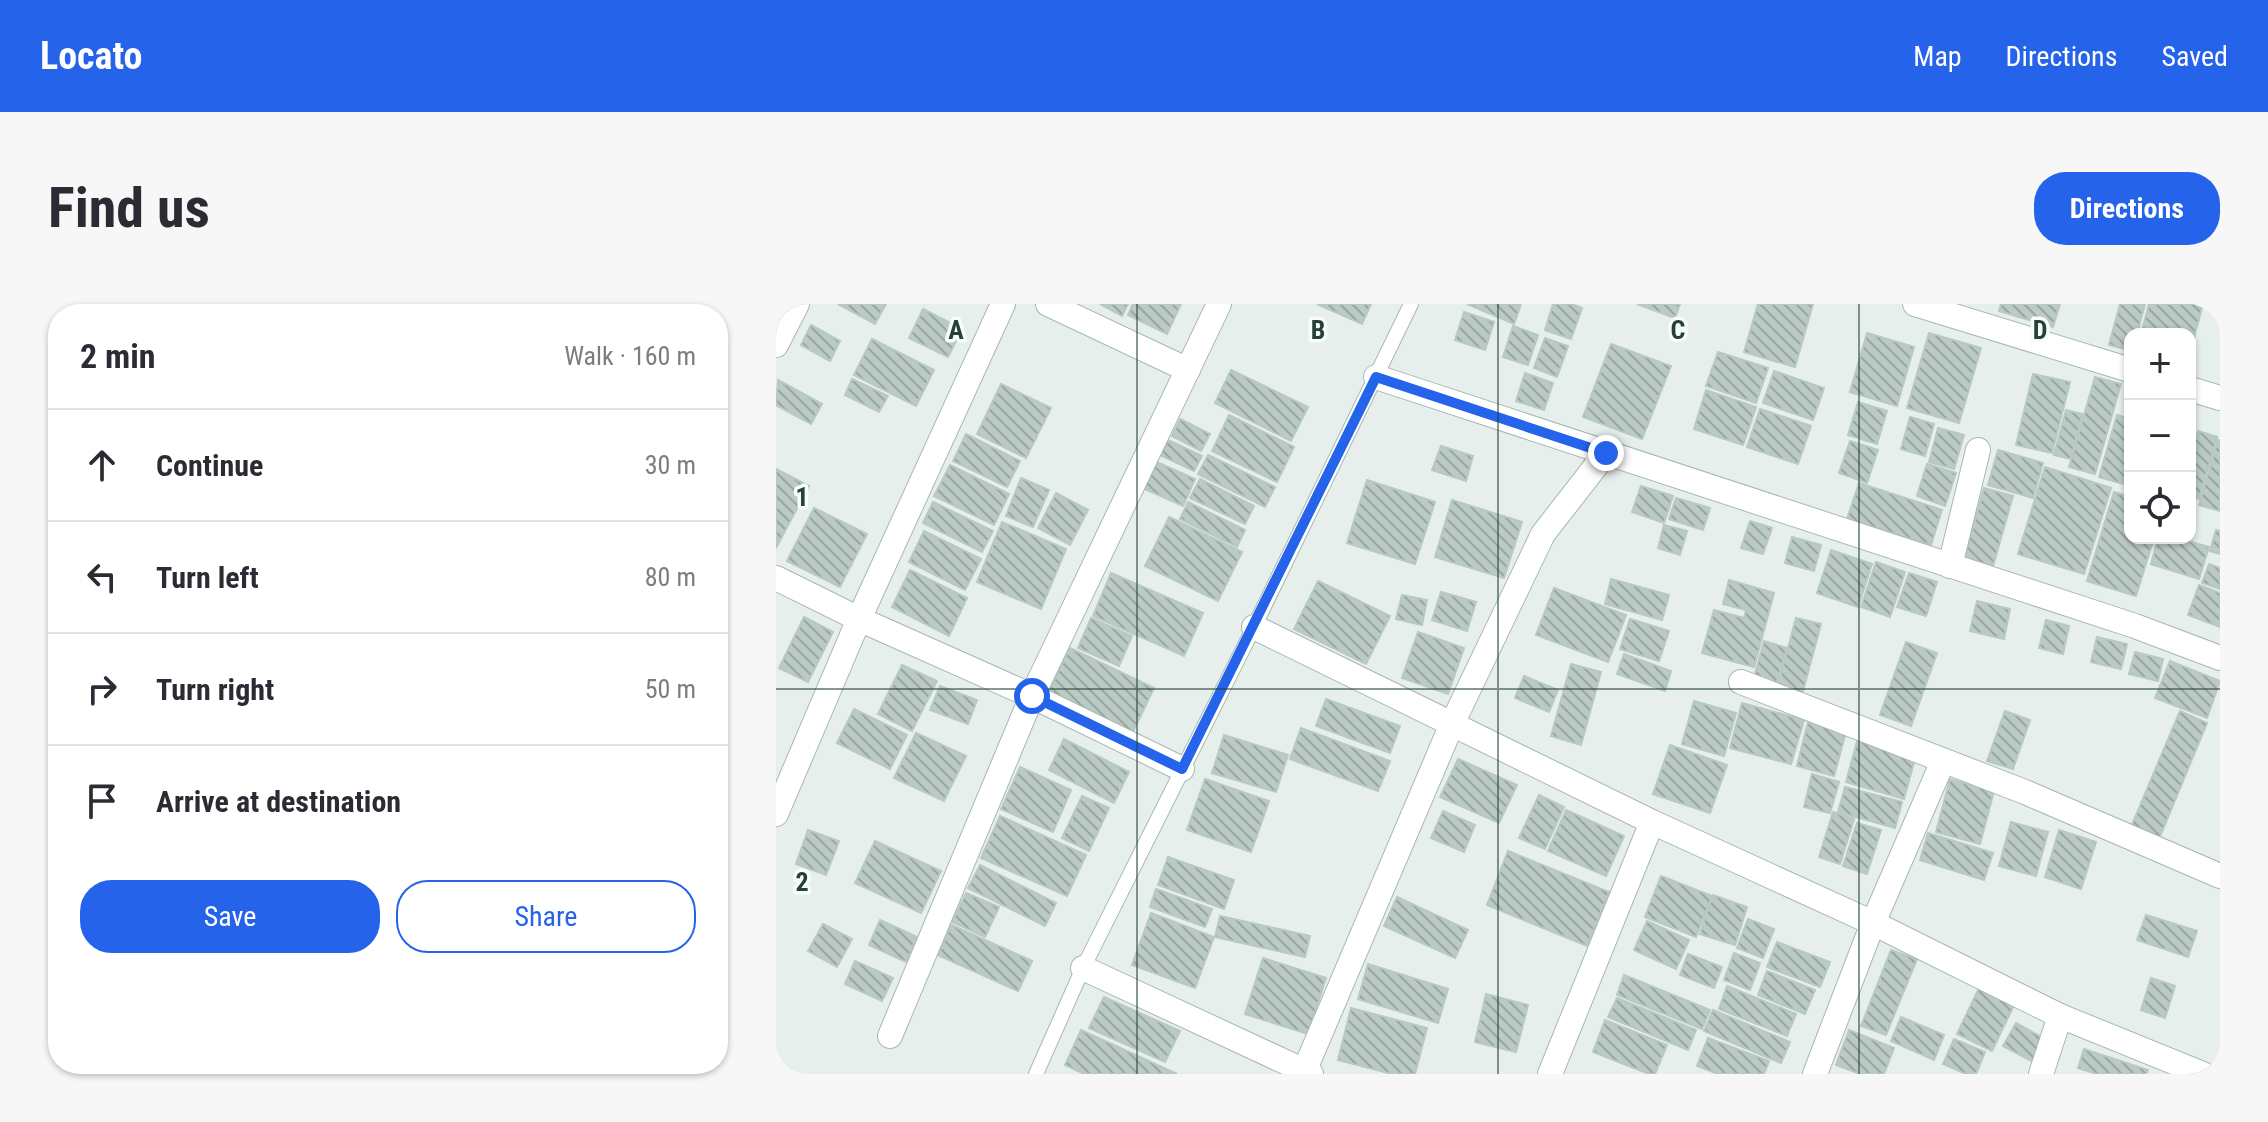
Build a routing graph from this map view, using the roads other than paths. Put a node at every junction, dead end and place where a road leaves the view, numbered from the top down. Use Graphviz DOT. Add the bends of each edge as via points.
graph roads {
  1 [pos="797,304"];
  2 [pos="1003,304"];
  3 [pos="1048,304"];
  4 [pos="1219,304"];
  5 [pos="1411,304"];
  6 [pos="1915,304"];
  7 [pos="776,345"];
  8 [pos="2124,368"];
  9 [pos="1188,370"];
  10 [pos="1376,377"];
  11 [pos="2196,391"];
  12 [pos="2220,398"];
  13 [pos="1978,450"];
  14 [pos="1606,453"];
  15 [pos="1950,566"];
  16 [pos="776,578"];
  17 [pos="859,619"];
  18 [pos="1254,627"];
  19 [pos="2220,658"];
  20 [pos="1741,682"];
  21 [pos="1032,696"];
  22 [pos="1452,724"];
  23 [pos="1943,761"];
  24 [pos="1182,769"];
  25 [pos="776,814"];
  26 [pos="1652,822"];
  27 [pos="2220,876"];
  28 [pos="1873,923"];
  29 [pos="1083,968"];
  30 [pos="2060,1016"];
  31 [pos="890,1036"];
  32 [pos="1306,1073"];
  33 [pos="1036,1074"];
  34 [pos="1550,1074"];
  35 [pos="1815,1074"];
  36 [pos="2041,1074"];
  37 [pos="2203,1074"];
  1 -- 7 [label="street"];
  2 -- 17 [label="street"];
  3 -- 9 [label="street"];
  4 -- 9 [label="street"];
  5 -- 10 [label="lane"];
  6 -- 8 [label="street"];
  9 -- 21 [label="street"];
  10 -- 14 [label="street"];
  10 -- 18 [label="lane"];
  11 -- 12 [label="street"];
  13 -- 15 [label="street"];
  14 -- 15 [label="street"];
  14 -- 22 [label="street" via="1543,534"];
  15 -- 19 [label="street"];
  16 -- 17 [label="street"];
  17 -- 21 [label="street"];
  17 -- 25 [label="street"];
  18 -- 22 [label="street"];
  18 -- 24 [label="lane"];
  20 -- 23 [label="street"];
  21 -- 24 [label="street"];
  21 -- 31 [label="street"];
  22 -- 26 [label="street"];
  22 -- 32 [label="street"];
  23 -- 27 [label="street"];
  23 -- 28 [label="street"];
  24 -- 29 [label="lane"];
  26 -- 28 [label="street"];
  26 -- 34 [label="street"];
  28 -- 30 [label="street"];
  28 -- 35 [label="street"];
  29 -- 32 [label="street"];
  29 -- 33 [label="lane"];
  30 -- 36 [label="street"];
  30 -- 37 [label="street"];
}
